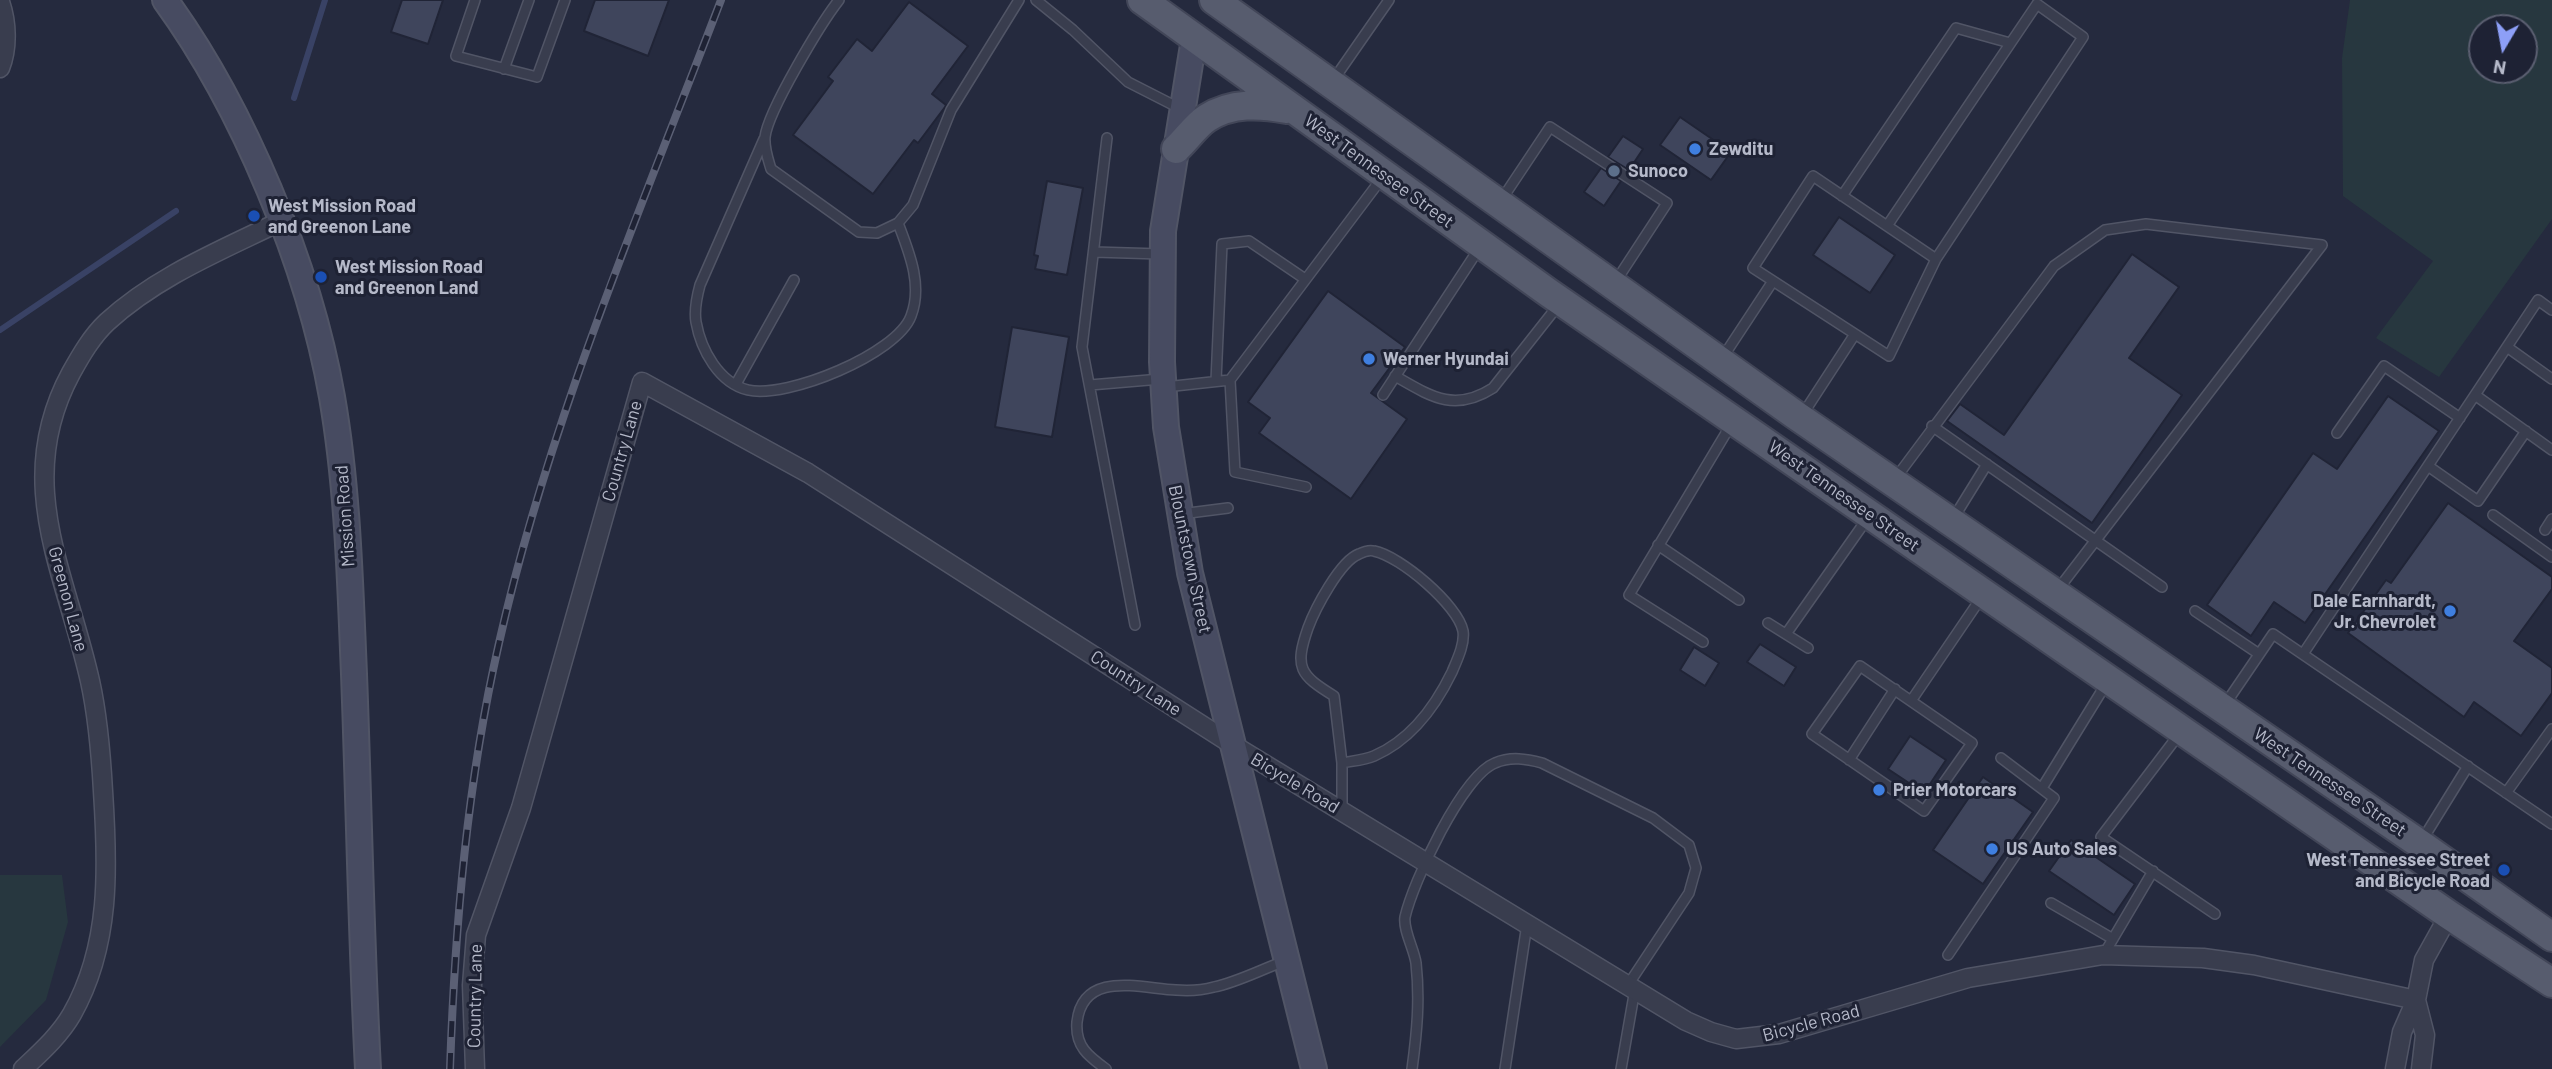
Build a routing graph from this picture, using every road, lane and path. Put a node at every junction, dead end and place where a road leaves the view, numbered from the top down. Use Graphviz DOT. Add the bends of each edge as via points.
graph roads {
  1 [pos="165,0"];
  2 [pos="475,0"];
  3 [pos="529,0"];
  4 [pos="565,0"];
  5 [pos="839,0"];
  6 [pos="1018,0"];
  7 [pos="1036,0"];
  8 [pos="1142,0"];
  9 [pos="1212,0"];
  10 [pos="1375,0"];
  11 [pos="0,2"];
  12 [pos="1387,3"];
  13 [pos="1194,39"];
  14 [pos="2010,43"];
  15 [pos="0,68"];
  16 [pos="504,69"];
  17 [pos="1331,83"];
  18 [pos="1183,110"];
  19 [pos="1294,110"];
  20 [pos="765,137"];
  21 [pos="1107,138"];
  22 [pos="1177,149"];
  23 [pos="1384,174"];
  24 [pos="1842,195"];
  25 [pos="1499,203"];
  26 [pos="281,221"];
  27 [pos="898,223"];
  28 [pos="1886,226"];
  29 [pos="1482,245"];
  30 [pos="1094,252"];
  31 [pos="1163,254"];
  32 [pos="1936,259"];
  33 [pos="794,279"];
  34 [pos="1305,279"];
  35 [pos="1773,281"];
  36 [pos="1613,285"];
  37 [pos="1562,301"];
  38 [pos="2552,310"];
  39 [pos="1855,334"];
  40 [pos="2507,347"];
  41 [pos="1720,361"];
  42 [pos="1395,376"];
  43 [pos="2552,379"];
  44 [pos="1230,380"];
  45 [pos="1216,381"];
  46 [pos="1163,383"];
  47 [pos="736,384"];
  48 [pos="1090,385"];
  49 [pos="1383,394"];
  50 [pos="2475,395"];
  51 [pos="1801,418"];
  52 [pos="2460,418"];
  53 [pos="1734,420"];
  54 [pos="1932,426"];
  55 [pos="2526,431"];
  56 [pos="2337,433"];
  57 [pos="2552,450"];
  58 [pos="1987,464"];
  59 [pos="2428,466"];
  60 [pos="1893,482"];
  61 [pos="1306,487"];
  62 [pos="1228,508"];
  63 [pos="1870,514"];
  64 [pos="1180,515"];
  65 [pos="2493,515"];
  66 [pos="2552,519"];
  67 [pos="1951,522"];
  68 [pos="2545,530"];
  69 [pos="2096,540"];
  70 [pos="1658,545"];
  71 [pos="2552,557"];
  72 [pos="2162,587"];
  73 [pos="2055,593"];
  74 [pos="1984,594"];
  75 [pos="1739,600"];
  76 [pos="2194,611"];
  77 [pos="1768,623"];
  78 [pos="1135,625"];
  79 [pos="1786,634"];
  80 [pos="1703,642"];
  81 [pos="1808,648"];
  82 [pos="2259,654"];
  83 [pos="2303,654"];
  84 [pos="2109,680"];
  85 [pos="1895,690"];
  86 [pos="1911,701"];
  87 [pos="2223,708"];
  88 [pos="2552,729"];
  89 [pos="2183,730"];
  90 [pos="1233,745"];
  91 [pos="2001,758"];
  92 [pos="1849,760"];
  93 [pos="1342,763"];
  94 [pos="2468,766"];
  95 [pos="2042,788"];
  96 [pos="2507,793"];
  97 [pos="1342,811"];
  98 [pos="2383,818"];
  99 [pos="2552,824"];
  100 [pos="2340,840"];
  101 [pos="2420,844"];
  102 [pos="1424,862"];
  103 [pos="2153,871"];
  104 [pos="2051,903"];
  105 [pos="2216,914"];
  106 [pos="2449,915"];
  107 [pos="2523,918"];
  108 [pos="1527,924"];
  109 [pos="2552,937"];
  110 [pos="2113,939"];
  111 [pos="1948,955"];
  112 [pos="2103,956"];
  113 [pos="1288,960"];
  114 [pos="2552,983"];
  115 [pos="1631,987"];
  116 [pos="2416,1000"];
  117 [pos="23,1069"];
  118 [pos="368,1069"];
  119 [pos="475,1069"];
  120 [pos="1106,1069"];
  121 [pos="1314,1069"];
  122 [pos="1412,1069"];
  123 [pos="1505,1069"];
  124 [pos="1621,1069"];
  125 [pos="2395,1069"];
  126 [pos="2421,1069"];
  1 -- 26 [label="main road, Mission Road" via="223,94"];
  2 -- 16 [label="lane" via="456,56"];
  3 -- 16 [label="lane"];
  4 -- 16 [label="lane" via="537,77"];
  5 -- 20 [label="lane" via="770,118"];
  6 -- 27 [label="lane" via="951,110 913,205"];
  7 -- 18 [label="lane" via="1128,82"];
  8 -- 13 [label="main road, West Tennessee Street"];
  9 -- 13 [label="main road"];
  9 -- 17 [label="main road, West Tennessee Street"];
  10 -- 12 [label="lane"];
  11 -- 15 [label="street" via="6,39"];
  12 -- 17 [label="lane"];
  13 -- 18 [label="main road, Blountstown Street"];
  13 -- 19 [label="main road, West Tennessee Street"];
  14 -- 24 [label="lane" via="1956,28"];
  14 -- 28 [label="lane"];
  14 -- 32 [label="lane" via="2037,4 2083,37"];
  17 -- 25 [label="main road, West Tennessee Street"];
  18 -- 22 [label="main road, Blountstown Street"];
  19 -- 22 [label="main road" via="1250,103 1226,110 1206,118"];
  19 -- 23 [label="main road, West Tennessee Street"];
  20 -- 27 [label="lane" via="771,169 859,232 877,233"];
  20 -- 47 [label="lane" via="696,302 695,320 712,363 722,377"];
  21 -- 30 [label="lane"];
  22 -- 31 [label="main road, Blountstown Street"];
  23 -- 29 [label="main road, West Tennessee Street"];
  23 -- 34 [label="lane"];
  24 -- 28 [label="lane"];
  24 -- 35 [label="lane" via="1813,176 1754,268"];
  25 -- 36 [label="main road, West Tennessee Street"];
  25 -- 36 [label="lane" via="1550,127 1667,203"];
  26 -- 117 [label="street, Greenon Lane" via="174,274 106,322 82,352 51,419 44,492 50,533 90,682 101,754 106,902 89,980 72,1015"];
  26 -- 118 [label="main road, Mission Road" via="320,347 344,481"];
  27 -- 47 [label="lane" via="911,256 916,288 913,313 895,339 873,354 807,382 761,392"];
  28 -- 32 [label="lane"];
  29 -- 37 [label="main road, West Tennessee Street"];
  29 -- 42 [label="lane"];
  30 -- 31 [label="lane"];
  30 -- 48 [label="lane" via="1082,347"];
  31 -- 46 [label="main road, Blountstown Street"];
  32 -- 39 [label="lane" via="1889,356"];
  33 -- 47 [label="lane"];
  34 -- 44 [label="lane"];
  34 -- 45 [label="lane" via="1249,241 1223,244"];
  35 -- 39 [label="lane"];
  35 -- 41 [label="lane"];
  36 -- 41 [label="main road, West Tennessee Street"];
  37 -- 42 [label="lane" via="1493,388 1480,396 1439,400"];
  37 -- 53 [label="main road, West Tennessee Street"];
  38 -- 40 [label="lane" via="2539,300"];
  39 -- 51 [label="lane"];
  40 -- 43 [label="lane"];
  40 -- 50 [label="lane"];
  41 -- 51 [label="main road, West Tennessee Street"];
  42 -- 49 [label="lane"];
  44 -- 45 [label="lane"];
  44 -- 61 [label="lane" via="1235,472"];
  45 -- 46 [label="lane"];
  46 -- 48 [label="lane"];
  46 -- 64 [label="main road, Blountstown Street"];
  48 -- 78 [label="lane"];
  50 -- 52 [label="lane"];
  50 -- 55 [label="lane"];
  51 -- 60 [label="main road, West Tennessee Street"];
  52 -- 56 [label="lane" via="2384,366"];
  52 -- 59 [label="lane"];
  53 -- 63 [label="main road, West Tennessee Street"];
  53 -- 70 [label="lane"];
  54 -- 58 [label="lane"];
  54 -- 60 [label="lane"];
  54 -- 69 [label="lane" via="2054,266 2105,230 2146,224 2322,245"];
  55 -- 57 [label="lane"];
  55 -- 59 [label="lane" via="2478,501"];
  58 -- 67 [label="lane"];
  58 -- 69 [label="lane"];
  59 -- 83 [label="lane"];
  60 -- 63 [label="main road"];
  60 -- 67 [label="main road, West Tennessee Street"];
  62 -- 64 [label="lane"];
  63 -- 74 [label="main road, West Tennessee Street"];
  63 -- 79 [label="lane"];
  64 -- 90 [label="main road, Blountstown Street"];
  65 -- 71 [label="lane"];
  66 -- 68 [label="lane"];
  67 -- 73 [label="main road, West Tennessee Street"];
  69 -- 72 [label="lane"];
  69 -- 73 [label="lane"];
  70 -- 75 [label="lane"];
  70 -- 80 [label="lane" via="1629,595"];
  73 -- 87 [label="main road, West Tennessee Street"];
  74 -- 84 [label="main road, West Tennessee Street"];
  74 -- 86 [label="lane"];
  76 -- 82 [label="lane"];
  77 -- 79 [label="lane"];
  79 -- 81 [label="lane"];
  82 -- 83 [label="lane" via="2273,634"];
  82 -- 87 [label="lane"];
  83 -- 94 [label="lane"];
  84 -- 89 [label="main road, West Tennessee Street"];
  84 -- 95 [label="lane"];
  85 -- 86 [label="lane"];
  85 -- 92 [label="lane"];
  85 -- 92 [label="lane" via="1860,666 1812,734"];
  86 -- 92 [label="lane" via="1972,743 1924,811"];
  87 -- 98 [label="main road, West Tennessee Street"];
  88 -- 96 [label="lane"];
  89 -- 100 [label="main road, West Tennessee Street"];
  89 -- 103 [label="lane" via="2101,837"];
  90 -- 97 [label="street, Bicycle Road"];
  90 -- 113 [label="main road, Blountstown Street"];
  90 -- 119 [label="street, Country Lane" via="808,472 642,382 520,808 476,935 472,985"];
  91 -- 95 [label="lane"];
  93 -- 93 [label="lane" via="1373,756 1417,727 1443,690 1460,655 1464,634 1460,618 1429,585 1372,550 1356,554 1342,568 1304,639 1301,665 1308,680 1334,696"];
  93 -- 97 [label="lane"];
  94 -- 96 [label="lane"];
  94 -- 101 [label="lane"];
  95 -- 111 [label="lane" via="2054,797"];
  96 -- 99 [label="lane"];
  97 -- 102 [label="street, Bicycle Road"];
  98 -- 100 [label="main road" via="2363,834"];
  98 -- 101 [label="main road, West Tennessee Street"];
  100 -- 106 [label="main road, West Tennessee Street"];
  101 -- 106 [label="main road"];
  101 -- 107 [label="main road, West Tennessee Street"];
  102 -- 108 [label="street, Bicycle Road"];
  102 -- 115 [label="lane" via="1471,781 1494,763 1523,758 1542,763 1653,818 1689,845 1696,868 1689,893"];
  102 -- 122 [label="lane" via="1405,919 1416,961 1419,1015"];
  103 -- 105 [label="lane"];
  103 -- 110 [label="lane"];
  104 -- 110 [label="lane"];
  106 -- 107 [label="main road"];
  106 -- 114 [label="main road, West Tennessee Street"];
  106 -- 116 [label="street" via="2424,960"];
  107 -- 109 [label="main road, West Tennessee Street"];
  108 -- 115 [label="street, Bicycle Road"];
  108 -- 123 [label="lane"];
  110 -- 112 [label="lane"];
  112 -- 115 [label="street, Bicycle Road" via="1968,978 1750,1039 1711,1032"];
  112 -- 116 [label="street, Bicycle Road" via="2203,958 2254,965"];
  113 -- 120 [label="lane" via="1214,987 1176,990 1132,984 1090,994 1080,1009 1077,1040 1086,1054"];
  113 -- 121 [label="main road, Blountstown Street"];
  115 -- 124 [label="lane"];
  116 -- 125 [label="street" via="2402,1032"];
  116 -- 126 [label="street" via="2425,1035"];
}
